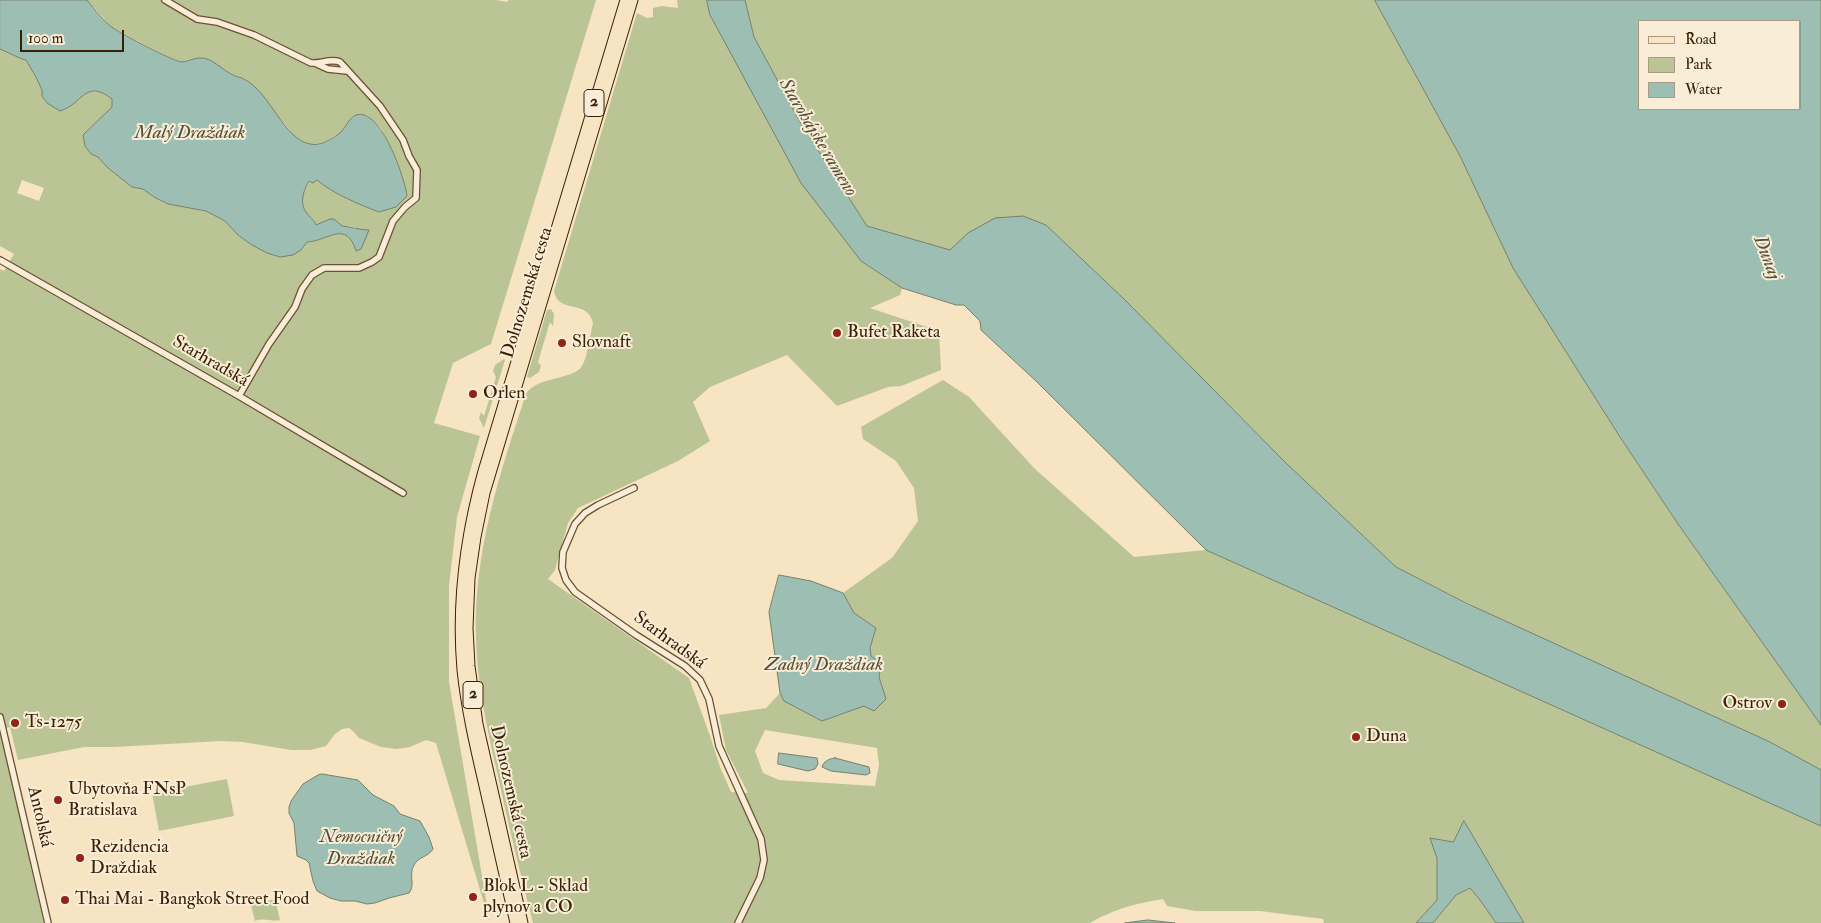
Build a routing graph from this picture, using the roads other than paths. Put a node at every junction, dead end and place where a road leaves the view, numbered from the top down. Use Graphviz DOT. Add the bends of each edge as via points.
graph roads {
  1 [pos="165,0"];
  2 [pos="625,0"];
  3 [pos="633,0"];
  4 [pos="317,64"];
  5 [pos="347,71"];
  6 [pos="0,260"];
  7 [pos="239,396"];
  8 [pos="634,488"];
  9 [pos="403,493"];
  10 [pos="0,717"];
  11 [pos="48,923"];
  12 [pos="515,923"];
  13 [pos="523,923"];
  14 [pos="738,923"];
  1 -- 4 [label="street" via="197,19 217,22 254,35"];
  2 -- 12 [label="main road, Dolnozemská cesta / 2" via="483,471 463,566 460,627 464,693"];
  3 -- 13 [label="main road, Dolnozemská cesta / 2" via="485,492 472,562 468,628 473,700"];
  4 -- 5 [label="street"];
  4 -- 5 [label="street" via="333,60 340,62"];
  5 -- 7 [label="street" via="380,106 403,140 417,170 416,198 393,221 379,257 359,268 324,268 312,275"];
  6 -- 7 [label="street, Starhradská"];
  7 -- 9 [label="street, Starhradská"];
  8 -- 14 [label="street, Starhradská" via="585,513 575,524 563,552 562,568 575,592 685,666 700,680 709,699 719,746 761,839 764,860 760,878"];
  10 -- 11 [label="street, Antolská"];
}
